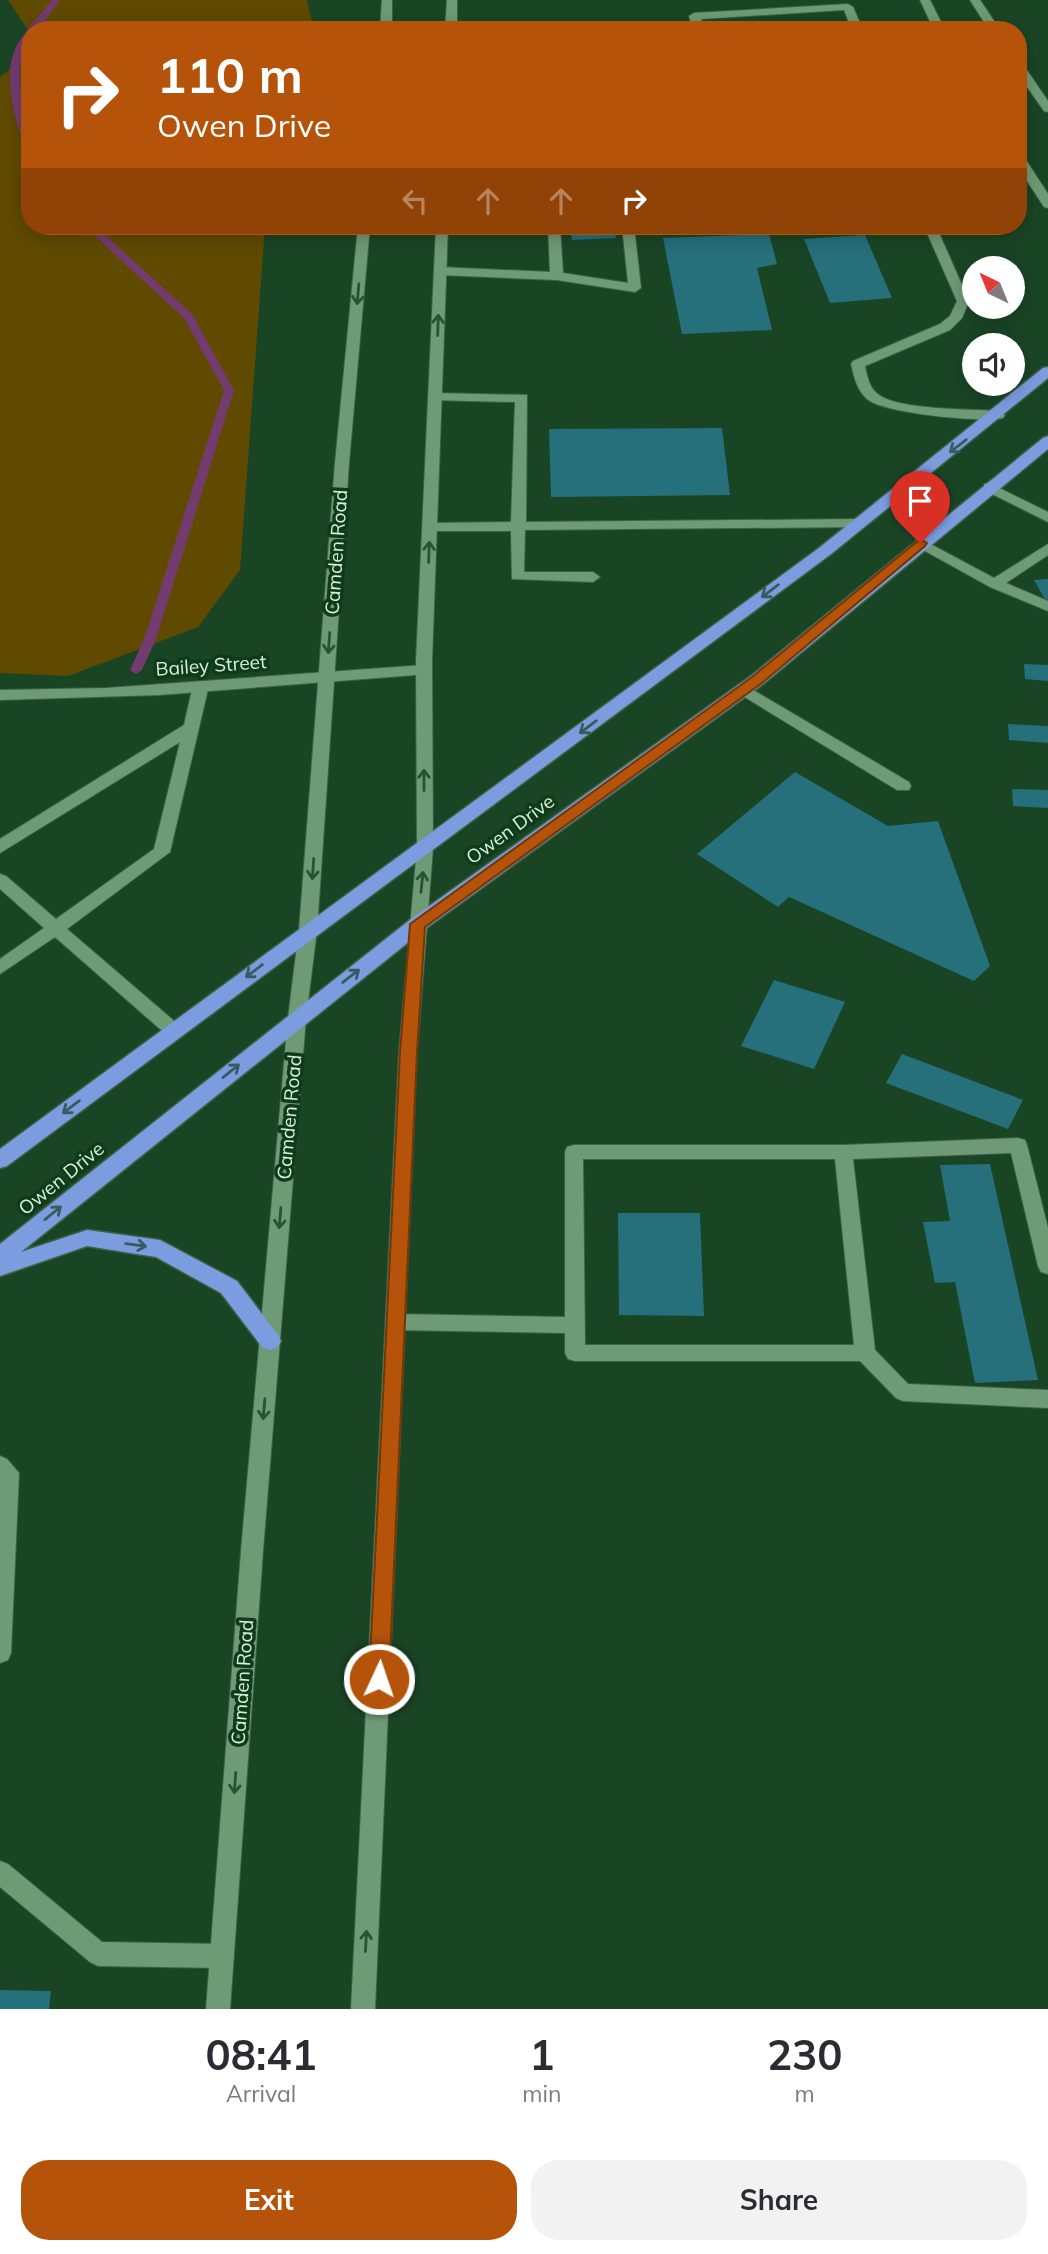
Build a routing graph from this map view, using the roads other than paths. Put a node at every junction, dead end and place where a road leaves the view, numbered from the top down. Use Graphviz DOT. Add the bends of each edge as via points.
graph roads {
  1 [pos="387,0"];
  2 [pos="452,0"];
  3 [pos="925,0"];
  4 [pos="975,0"];
  5 [pos="386,21"];
  6 [pos="451,21"];
  7 [pos="696,21"];
  8 [pos="854,21"];
  9 [pos="936,21"];
  10 [pos="989,21"];
  11 [pos="1027,78"];
  12 [pos="1048,109"];
  13 [pos="1027,175"];
  14 [pos="1048,204"];
  15 [pos="363,235"];
  16 [pos="442,235"];
  17 [pos="555,235"];
  18 [pos="629,235"];
  19 [pos="934,235"];
  20 [pos="440,271"];
  21 [pos="557,276"];
  22 [pos="1048,371"];
  23 [pos="435,397"];
  24 [pos="998,415"];
  25 [pos="1048,441"];
  26 [pos="989,487"];
  27 [pos="1048,518"];
  28 [pos="860,523"];
  29 [pos="519,526"];
  30 [pos="430,527"];
  31 [pos="920,543"];
  32 [pos="1048,548"];
  33 [pos="593,577"];
  34 [pos="995,584"];
  35 [pos="1048,606"];
  36 [pos="424,670"];
  37 [pos="327,674"];
  38 [pos="201,685"];
  39 [pos="743,690"];
  40 [pos="0,695"];
  41 [pos="191,728"];
  42 [pos="903,786"];
  43 [pos="0,847"];
  44 [pos="425,848"];
  45 [pos="0,880"];
  46 [pos="418,924"];
  47 [pos="56,928"];
  48 [pos="308,930"];
  49 [pos="0,968"];
  50 [pos="297,1018"];
  51 [pos="174,1031"];
  52 [pos="843,1152"];
  53 [pos="0,1160"];
  54 [pos="0,1256"];
  55 [pos="1048,1266"];
  56 [pos="0,1267"];
  57 [pos="396,1322"];
  58 [pos="575,1325"];
  59 [pos="270,1341"];
  60 [pos="865,1353"];
  61 [pos="1048,1399"];
  62 [pos="0,1465"];
  63 [pos="0,1653"];
  64 [pos="0,1872"];
  65 [pos="222,1956"];
  66 [pos="218,2009"];
  67 [pos="363,2009"];
  1 -- 5 [label="street"];
  2 -- 6 [label="street"];
  3 -- 9 [label="street"];
  4 -- 10 [label="street"];
  7 -- 8 [label="street" via="694,16 848,7"];
  11 -- 12 [label="street"];
  13 -- 14 [label="street"];
  15 -- 37 [label="street, Camden Road, one-way"];
  16 -- 20 [label="street"];
  17 -- 21 [label="street"];
  18 -- 21 [label="street" via="635,288"];
  19 -- 24 [label="street" via="964,301 956,318 858,364 861,381 875,399 898,406"];
  20 -- 21 [label="street"];
  23 -- 20 [label="street, one-way"];
  22 -- 24 [label="highway, Owen Drive"];
  23 -- 29 [label="street" via="522,398"];
  23 -- 30 [label="street"];
  24 -- 28 [label="highway, Owen Drive, one-way"];
  25 -- 26 [label="highway, Owen Drive"];
  26 -- 27 [label="street"];
  26 -- 31 [label="highway, Owen Drive"];
  28 -- 29 [label="street"];
  28 -- 44 [label="highway, Owen Drive, one-way"];
  29 -- 30 [label="street"];
  29 -- 33 [label="street" via="517,576"];
  36 -- 30 [label="street, one-way"];
  31 -- 34 [label="street"];
  31 -- 39 [label="highway, Owen Drive"];
  32 -- 34 [label="street"];
  34 -- 35 [label="street"];
  36 -- 37 [label="street, Bailey Street"];
  44 -- 36 [label="street, one-way"];
  37 -- 38 [label="street, Bailey Street"];
  37 -- 48 [label="street, Camden Road, one-way"];
  38 -- 40 [label="street, Bailey Street"];
  38 -- 41 [label="street"];
  39 -- 42 [label="street"];
  39 -- 46 [label="highway, Owen Drive"];
  41 -- 43 [label="street"];
  41 -- 47 [label="street" via="162,852"];
  46 -- 44 [label="street, one-way"];
  44 -- 48 [label="highway, Owen Drive"];
  45 -- 47 [label="street"];
  50 -- 46 [label="highway, Owen Drive, one-way"];
  46 -- 57 [label="street"];
  47 -- 49 [label="street"];
  47 -- 51 [label="street"];
  48 -- 50 [label="street, Camden Road"];
  48 -- 51 [label="highway, Owen Drive, one-way"];
  54 -- 50 [label="highway, Owen Drive, one-way"];
  50 -- 59 [label="street, Camden Road, one-way"];
  51 -- 53 [label="highway, Owen Drive, one-way"];
  52 -- 55 [label="street" via="1018,1145"];
  52 -- 58 [label="street" via="574,1152"];
  52 -- 60 [label="street"];
  56 -- 59 [label="highway, one-way" via="86,1238 160,1249 229,1287"];
  57 -- 58 [label="street"];
  67 -- 57 [label="street, one-way"];
  58 -- 60 [label="street" via="575,1353"];
  59 -- 65 [label="street, Camden Road, one-way"];
  60 -- 61 [label="street" via="903,1392"];
  62 -- 63 [label="street" via="9,1472"];
  64 -- 65 [label="street" via="98,1954"];
  65 -- 66 [label="street, Camden Road"];
}
